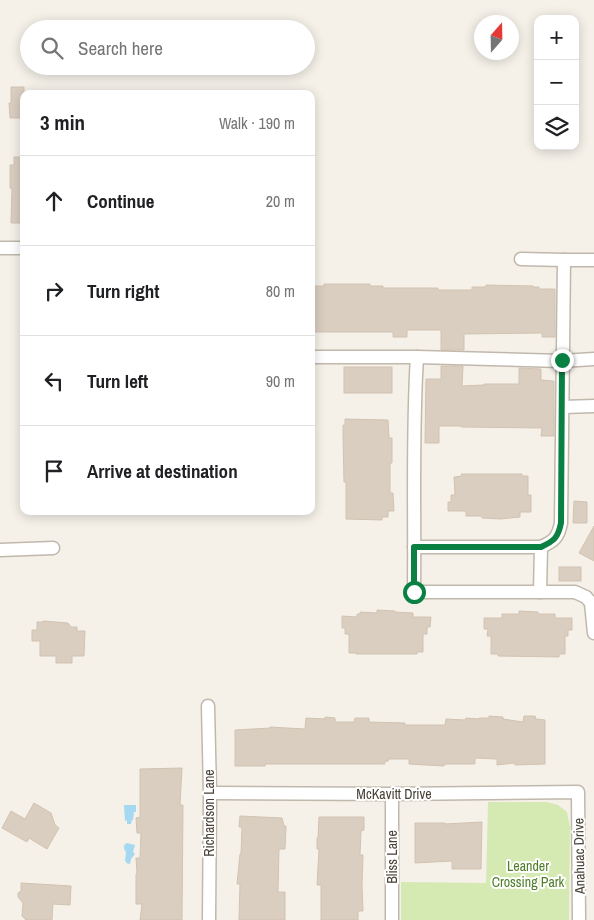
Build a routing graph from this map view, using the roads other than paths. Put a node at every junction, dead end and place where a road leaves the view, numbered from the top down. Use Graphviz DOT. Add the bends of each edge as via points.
graph roads {
  1 [pos="0,248"];
  2 [pos="20,248"];
  3 [pos="521,260"];
  4 [pos="564,260"];
  5 [pos="594,260"];
  6 [pos="315,357"];
  7 [pos="418,357"];
  8 [pos="562,360"];
  9 [pos="594,360"];
  10 [pos="594,406"];
  11 [pos="563,407"];
  12 [pos="414,547"];
  13 [pos="541,547"];
  14 [pos="53,548"];
  15 [pos="0,550"];
  16 [pos="540,592"];
  17 [pos="594,633"];
  18 [pos="208,706"];
  19 [pos="578,792"];
  20 [pos="210,793"];
  21 [pos="392,794"];
  22 [pos="209,920"];
  23 [pos="392,920"];
  24 [pos="579,920"];
  1 -- 2 [label="street"];
  3 -- 4 [label="street"];
  4 -- 5 [label="street"];
  4 -- 8 [label="street"];
  6 -- 7 [label="street"];
  7 -- 8 [label="street"];
  7 -- 12 [label="street" via="413,458"];
  8 -- 9 [label="street"];
  8 -- 11 [label="street"];
  10 -- 11 [label="street"];
  11 -- 13 [label="street" via="561,523 559,535"];
  12 -- 13 [label="street"];
  12 -- 16 [label="street" via="414,592"];
  13 -- 16 [label="street"];
  14 -- 15 [label="street"];
  16 -- 17 [label="street" via="575,592 586,598 591,603"];
  18 -- 20 [label="street, Richardson Lane"];
  19 -- 21 [label="street, McKavitt Drive"];
  19 -- 24 [label="street, Anahuac Drive"];
  20 -- 21 [label="street, McKavitt Drive"];
  20 -- 22 [label="street, Richardson Lane"];
  21 -- 23 [label="street, Bliss Lane"];
}
